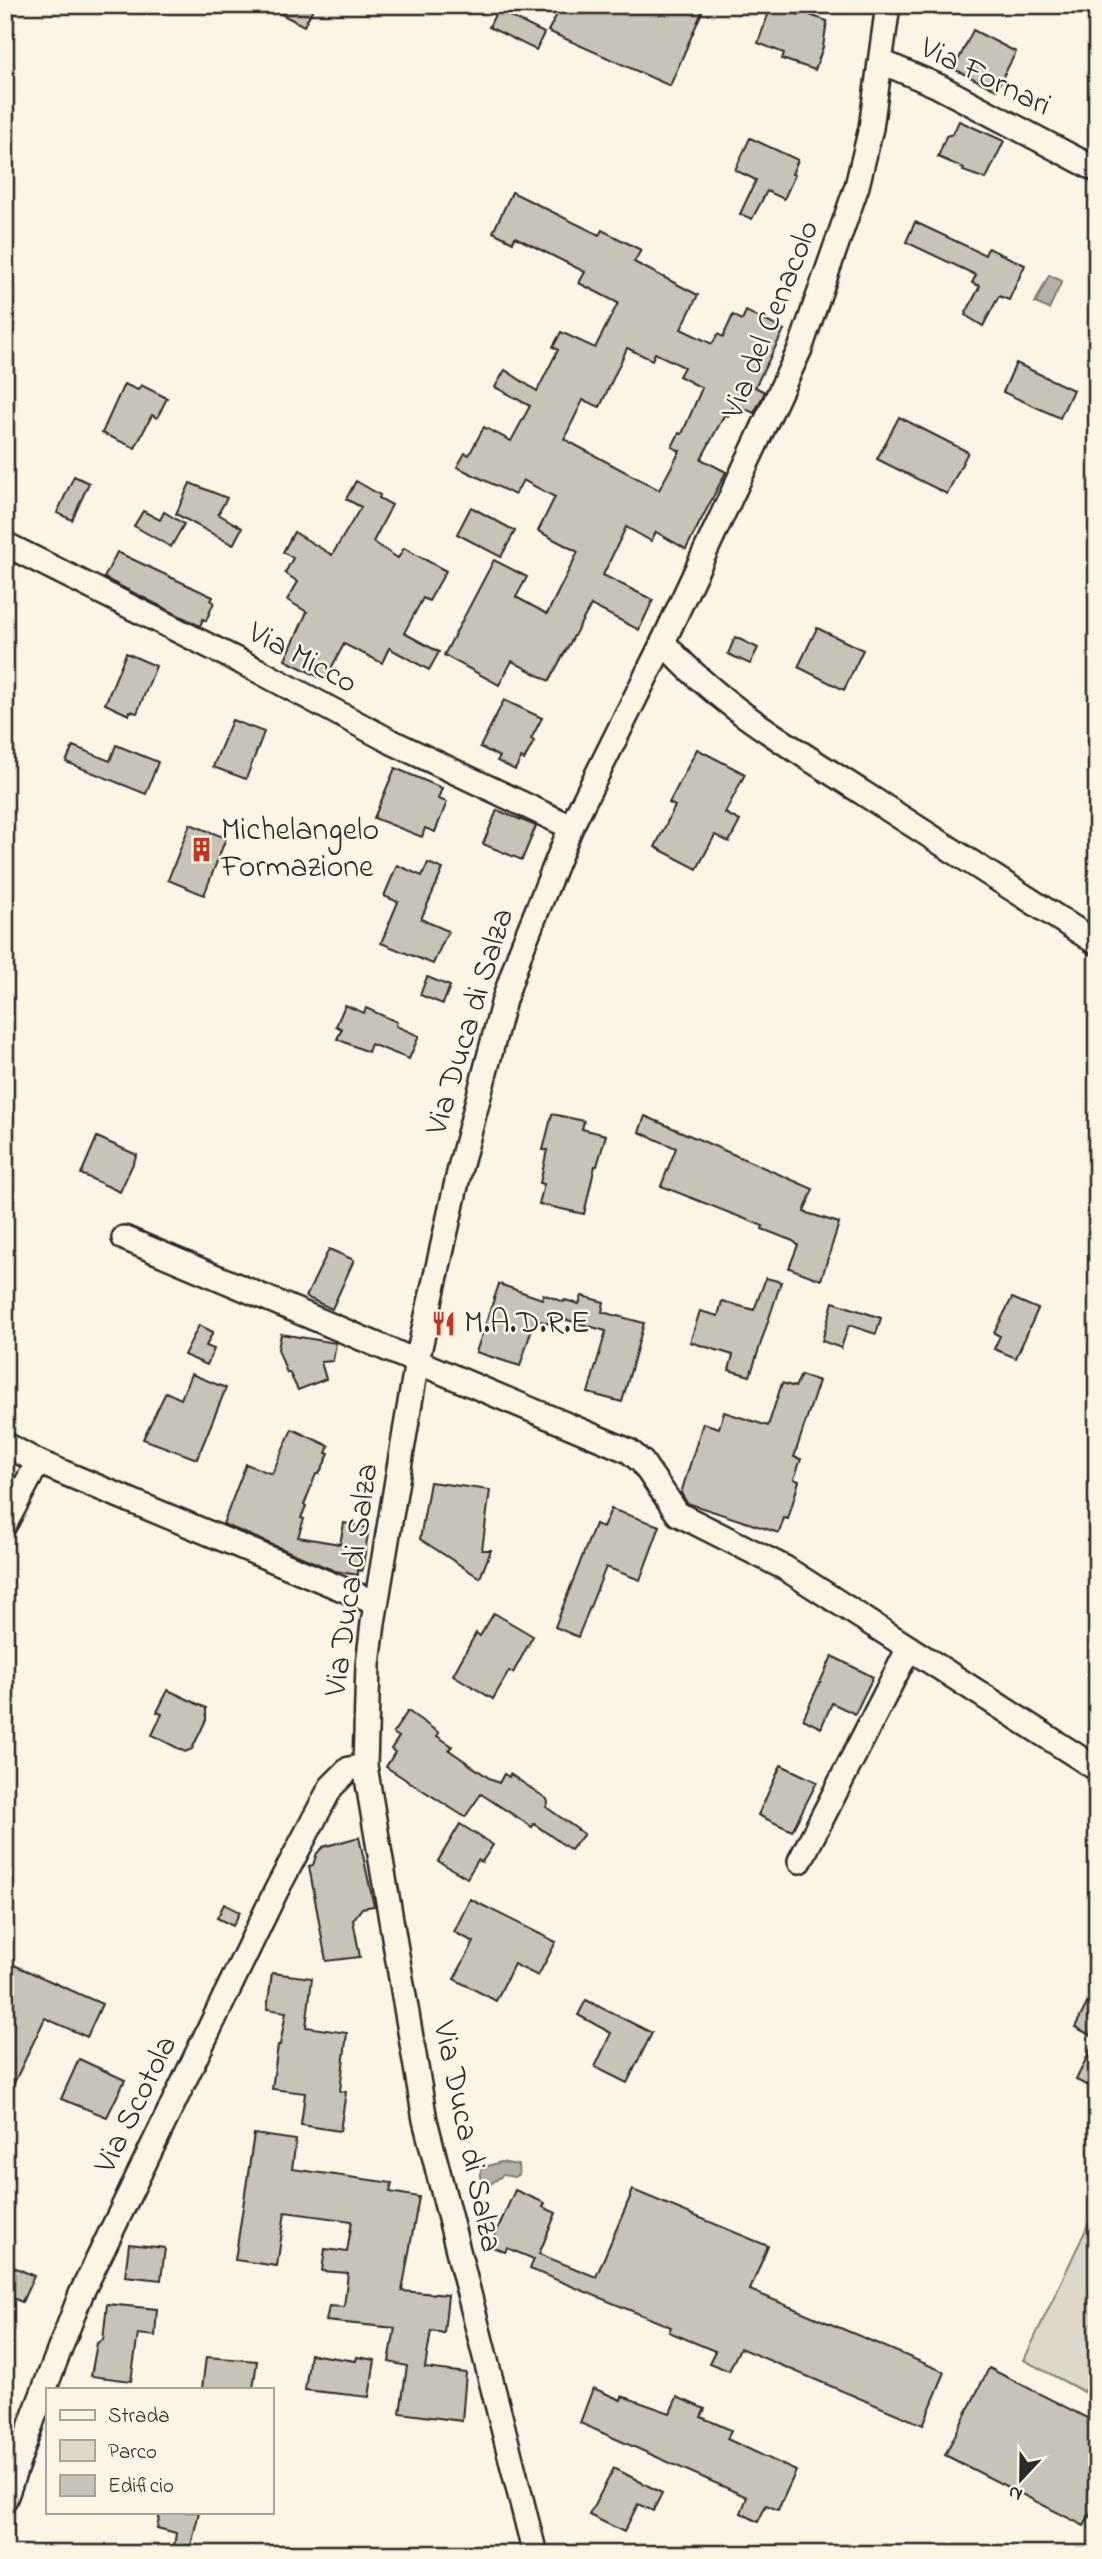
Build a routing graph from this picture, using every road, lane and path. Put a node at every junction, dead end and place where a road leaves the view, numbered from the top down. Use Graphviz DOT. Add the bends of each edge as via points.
graph roads {
  1 [pos="888,5"];
  2 [pos="882,62"];
  3 [pos="1097,170"];
  4 [pos="5,544"];
  5 [pos="663,642"];
  6 [pos="571,827"];
  7 [pos="1097,943"];
  8 [pos="124,1238"];
  9 [pos="417,1361"];
  10 [pos="5,1444"];
  11 [pos="38,1462"];
  12 [pos="5,1524"];
  13 [pos="376,1603"];
  14 [pos="909,1648"];
  15 [pos="365,1766"];
  16 [pos="1097,1769"];
  17 [pos="800,1861"];
  18 [pos="5,2499"];
  19 [pos="535,2554"];
  1 -- 2 [label="street, Via del Cenacolo"];
  2 -- 3 [label="street, Via Fornari" via="938,86"];
  2 -- 5 [label="street, Via del Cenacolo" via="857,186 800,349"];
  4 -- 6 [label="street, Via Micco" via="392,742"];
  5 -- 6 [label="street, Via Duca di Salza"];
  5 -- 7 [label="street" via="728,703"];
  6 -- 9 [label="street, Via Duca di Salza" via="504,1000"];
  8 -- 9 [label="street"];
  9 -- 13 [label="street, Via Duca di Salza"];
  9 -- 14 [label="street" via="629,1451 642,1462 678,1514 785,1568"];
  10 -- 11 [label="street"];
  11 -- 12 [label="street"];
  11 -- 13 [label="street"];
  13 -- 15 [label="street, Via Duca di Salza" via="368,1665"];
  14 -- 16 [label="street"];
  14 -- 17 [label="street"];
  15 -- 18 [label="street, Via Scotola" via="349,1769 331,1787 276,1891 81,2294"];
  15 -- 19 [label="street, Via Duca di Salza" via="425,2120"];
}
